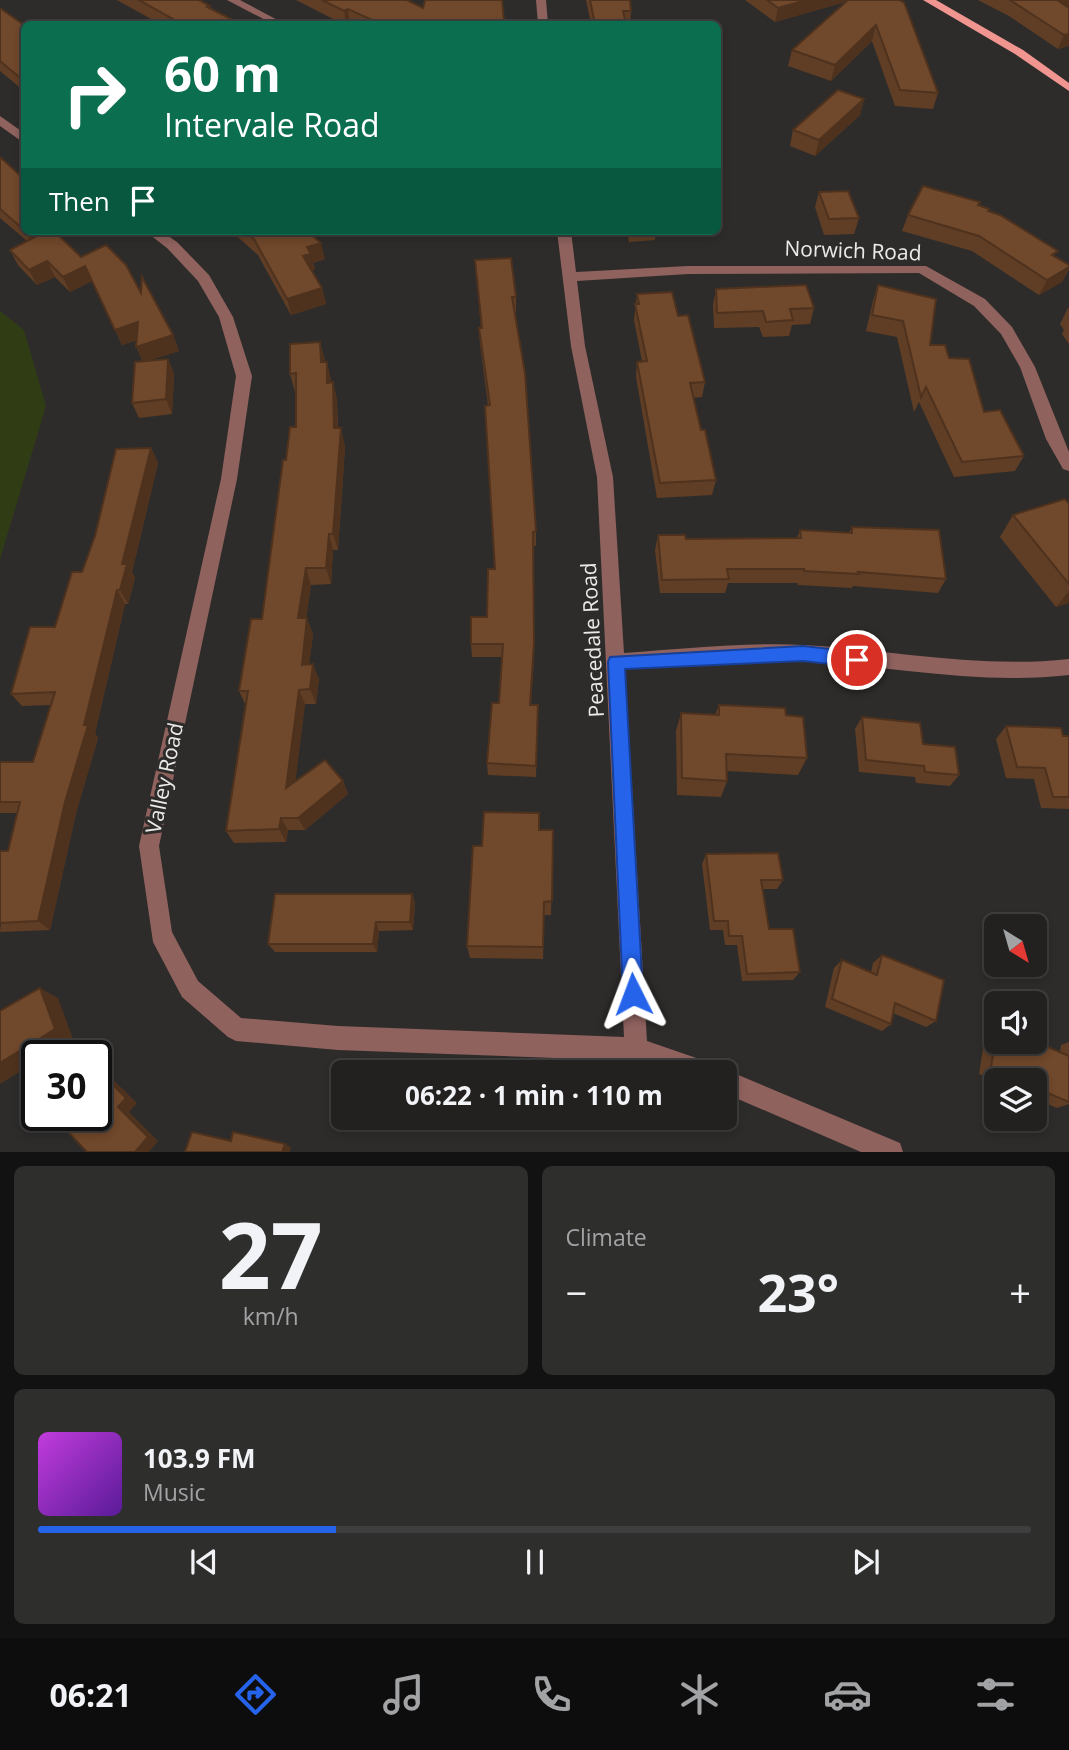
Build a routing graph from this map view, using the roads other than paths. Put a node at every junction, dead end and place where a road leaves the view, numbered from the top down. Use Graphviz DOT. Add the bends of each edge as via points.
graph roads {
  1 [pos="232,0"];
  2 [pos="541,0"];
  3 [pos="928,0"];
  4 [pos="274,21"];
  5 [pos="543,21"];
  6 [pos="1069,88"];
  7 [pos="0,120"];
  8 [pos="21,137"];
  9 [pos="158,235"];
  10 [pos="565,235"];
  11 [pos="570,277"];
  12 [pos="1069,465"];
  13 [pos="616,662"];
  14 [pos="1069,667"];
  15 [pos="636,1049"];
  16 [pos="668,1060"];
  17 [pos="737,1087"];
  18 [pos="891,1152"];
  1 -- 4 [label="street"];
  2 -- 5 [label="street"];
  3 -- 6 [label="main road" via="1019,52"];
  7 -- 8 [label="street"];
  9 -- 15 [label="street, Valley Road" via="204,278 226,317 244,376 229,479 149,846 161,934 190,989 236,1029 338,1038"];
  10 -- 11 [label="street, Peacedale Road"];
  11 -- 12 [label="street, Norwich Road" via="701,270 921,270 957,285 987,305 1008,332 1033,380 1054,441"];
  11 -- 13 [label="street, Peacedale Road" via="578,346 605,477"];
  13 -- 14 [label="street" via="803,653 963,672"];
  13 -- 15 [label="street, Peacedale Road"];
  15 -- 16 [label="street, Valley Road"];
  17 -- 18 [label="street"];
}
